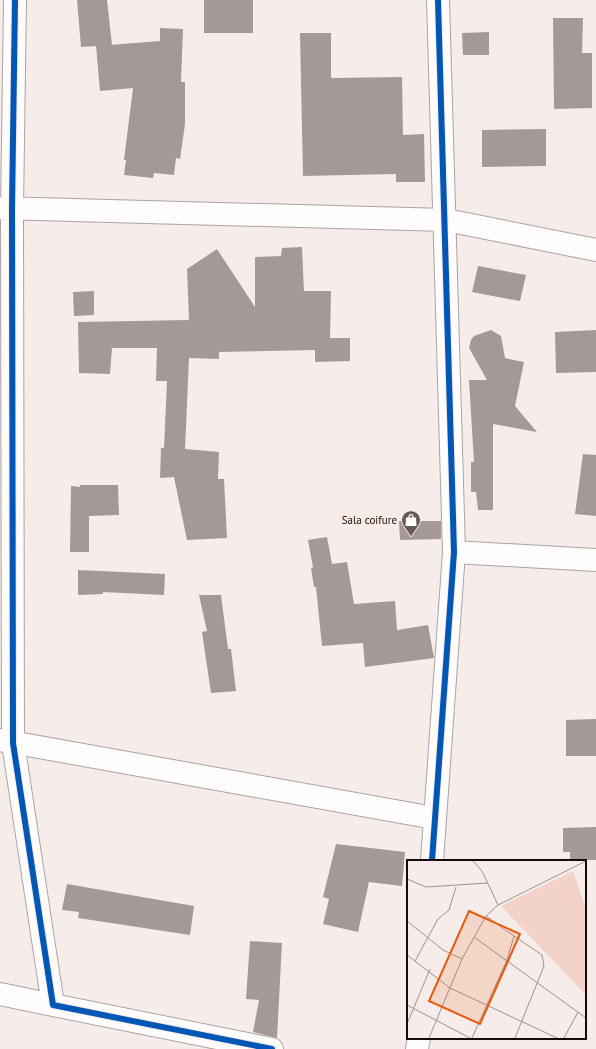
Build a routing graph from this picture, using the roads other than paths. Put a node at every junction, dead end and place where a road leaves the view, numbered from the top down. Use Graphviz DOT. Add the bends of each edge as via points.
graph roads {
  1 [pos="15,0"];
  2 [pos="438,0"];
  3 [pos="6,208"];
  4 [pos="446,220"];
  5 [pos="596,250"];
  6 [pos="454,552"];
  7 [pos="596,560"];
  8 [pos="7,741"];
  9 [pos="434,818"];
  10 [pos="432,860"];
  11 [pos="0,994"];
  12 [pos="53,1005"];
  13 [pos="419,1039"];
  14 [pos="272,1049"];
  15 [pos="417,1049"];
  1 -- 3 [label="street"];
  2 -- 4 [label="street"];
  3 -- 4 [label="street"];
  3 -- 8 [label="street"];
  4 -- 5 [label="street"];
  4 -- 6 [label="street"];
  6 -- 7 [label="street"];
  6 -- 9 [label="street"];
  8 -- 9 [label="street"];
  8 -- 12 [label="street"];
  9 -- 10 [label="street"];
  11 -- 12 [label="street"];
  12 -- 14 [label="street"];
  13 -- 15 [label="street"];
}
